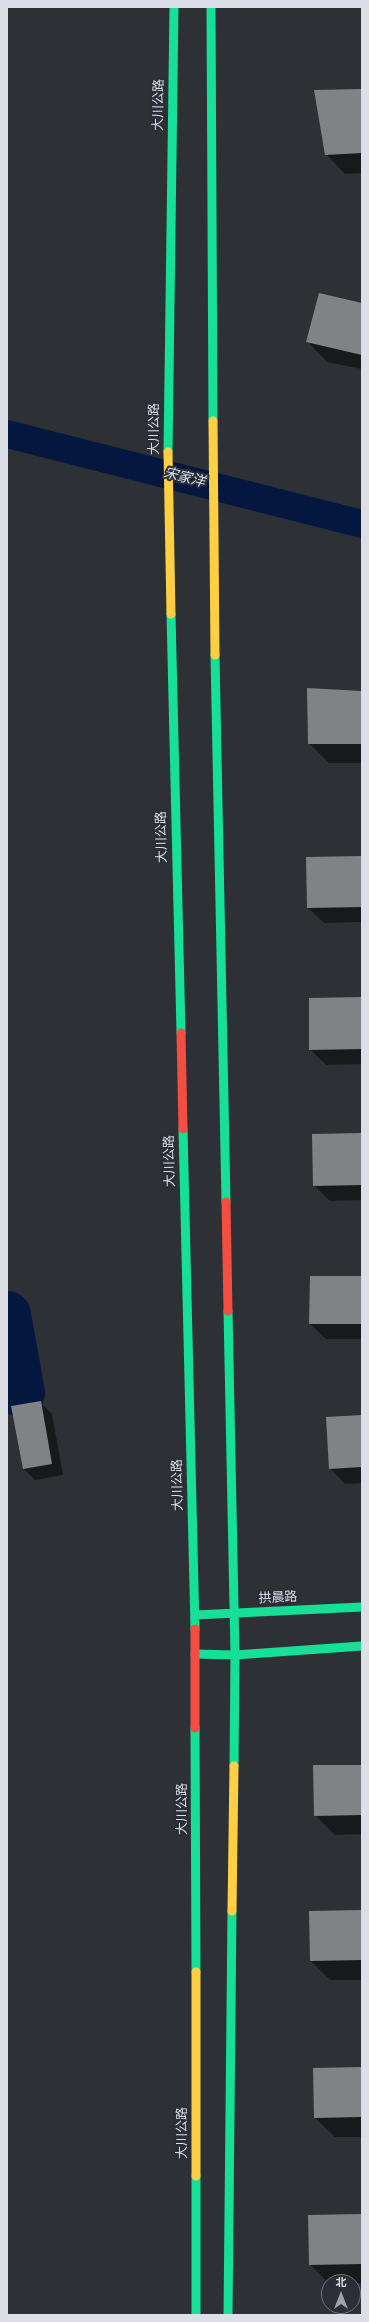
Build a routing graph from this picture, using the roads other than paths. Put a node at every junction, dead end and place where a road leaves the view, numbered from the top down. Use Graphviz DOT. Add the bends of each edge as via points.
graph roads {
  1 [pos="174,7"];
  2 [pos="211,7"];
  3 [pos="362,1607"];
  4 [pos="233,1614"];
  5 [pos="195,1615"];
  6 [pos="362,1646"];
  7 [pos="195,1654"];
  8 [pos="235,1655"];
  9 [pos="196,2315"];
  10 [pos="228,2315"];
  1 -- 5 [label="main road, 大川公路" via="168,399 169,531"];
  2 -- 4 [label="main road" via="213,547"];
  3 -- 4 [label="main road, 拱晨路"];
  4 -- 5 [label="main road, 拱晨路"];
  4 -- 8 [label="main road"];
  5 -- 7 [label="main road, 大川公路"];
  6 -- 8 [label="main road"];
  7 -- 8 [label="main road"];
  7 -- 9 [label="main road, 大川公路"];
  8 -- 10 [label="main road"];
}
